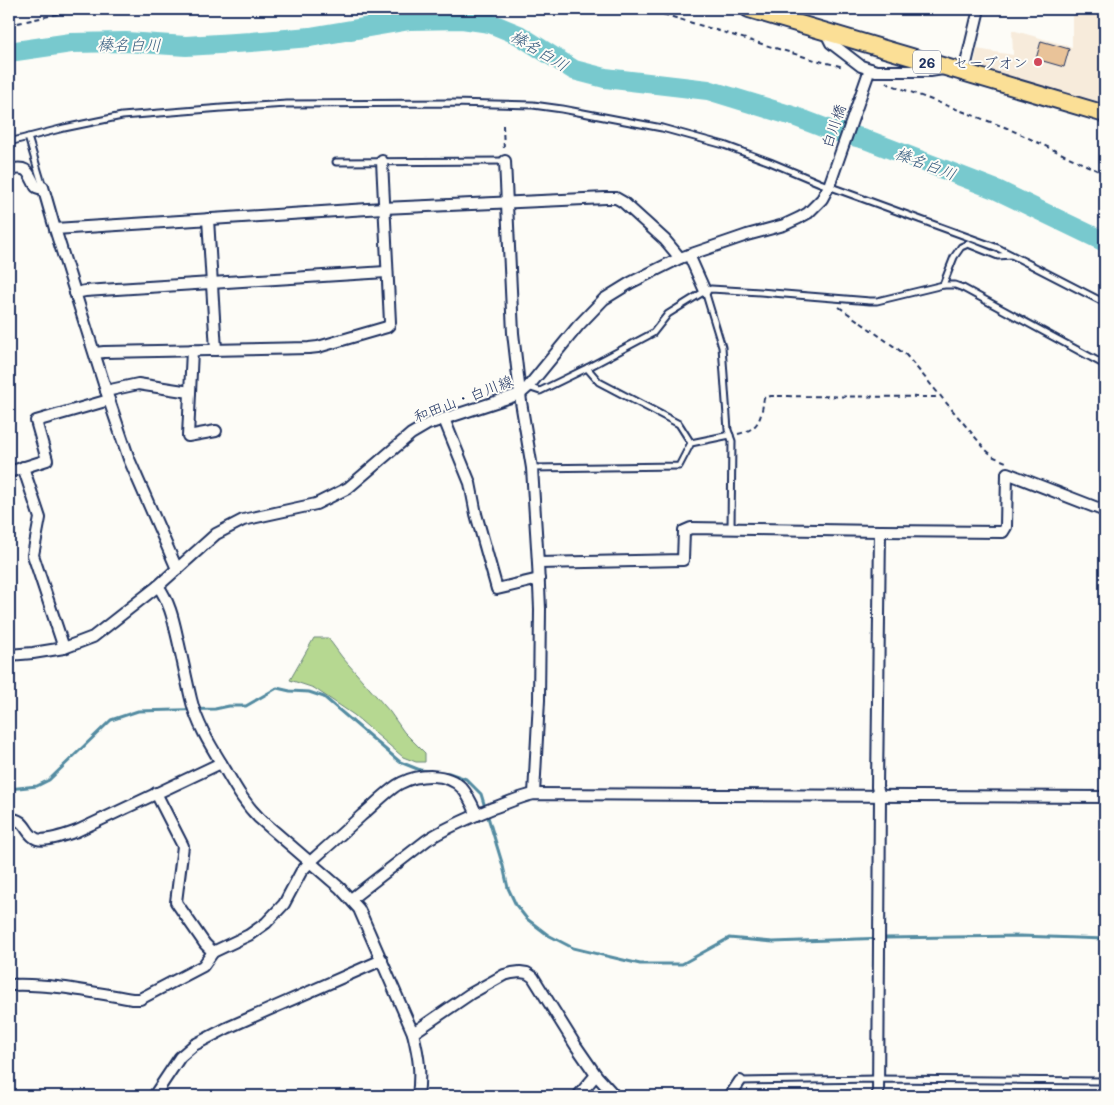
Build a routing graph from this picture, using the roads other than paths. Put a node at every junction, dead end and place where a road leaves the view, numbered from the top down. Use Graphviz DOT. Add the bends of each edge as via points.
graph roads {
  1 [pos="749,9"];
  2 [pos="979,9"];
  3 [pos="825,31"];
  4 [pos="865,67"];
  5 [pos="956,70"];
  6 [pos="1105,114"];
  7 [pos="28,137"];
  8 [pos="9,142"];
  9 [pos="382,161"];
  10 [pos="505,161"];
  11 [pos="336,162"];
  12 [pos="9,170"];
  13 [pos="829,183"];
  14 [pos="44,187"];
  15 [pos="507,202"];
  16 [pos="383,208"];
  17 [pos="208,219"];
  18 [pos="55,229"];
  19 [pos="1012,255"];
  20 [pos="684,257"];
  21 [pos="386,272"];
  22 [pos="212,283"];
  23 [pos="943,285"];
  24 [pos="705,291"];
  25 [pos="76,294"];
  26 [pos="1105,303"];
  27 [pos="192,350"];
  28 [pos="216,350"];
  29 [pos="95,353"];
  30 [pos="1105,365"];
  31 [pos="587,368"];
  32 [pos="524,391"];
  33 [pos="190,392"];
  34 [pos="107,395"];
  35 [pos="444,420"];
  36 [pos="216,431"];
  37 [pos="730,435"];
  38 [pos="691,443"];
  39 [pos="23,467"];
  40 [pos="532,468"];
  41 [pos="9,472"];
  42 [pos="1105,511"];
  43 [pos="730,528"];
  44 [pos="880,531"];
  45 [pos="538,563"];
  46 [pos="177,569"];
  47 [pos="539,579"];
  48 [pos="158,586"];
  49 [pos="64,648"];
  50 [pos="9,655"];
  51 [pos="221,763"];
  52 [pos="156,793"];
  53 [pos="534,794"];
  54 [pos="880,796"];
  55 [pos="1105,798"];
  56 [pos="478,815"];
  57 [pos="9,819"];
  58 [pos="310,862"];
  59 [pos="351,899"];
  60 [pos="214,952"];
  61 [pos="382,960"];
  62 [pos="9,985"];
  63 [pos="413,1033"];
  64 [pos="596,1075"];
  65 [pos="878,1080"];
  66 [pos="740,1081"];
  67 [pos="1105,1081"];
  68 [pos="154,1096"];
  69 [pos="418,1096"];
  70 [pos="578,1096"];
  71 [pos="615,1096"];
  72 [pos="730,1096"];
  73 [pos="878,1096"];
  1 -- 3 [label="main road, 26"];
  2 -- 5 [label="street"];
  3 -- 4 [label="street" via="831,43"];
  3 -- 5 [label="main road, 26"];
  4 -- 5 [label="street" via="876,71"];
  4 -- 13 [label="street, 白川橋" via="865,81"];
  5 -- 6 [label="main road, 26"];
  7 -- 8 [label="lane"];
  7 -- 13 [label="lane" via="122,116 222,108 287,104 533,105 662,128 724,145"];
  7 -- 14 [label="lane"];
  9 -- 10 [label="lane"];
  9 -- 11 [label="lane"];
  9 -- 16 [label="street"];
  10 -- 15 [label="street"];
  12 -- 14 [label="street" via="23,168 36,187"];
  13 -- 19 [label="lane"];
  13 -- 20 [label="street, 和田山・白川線" via="822,199 799,218"];
  14 -- 18 [label="street"];
  15 -- 16 [label="street"];
  15 -- 20 [label="street" via="616,198"];
  15 -- 32 [label="street" via="513,333"];
  16 -- 17 [label="street"];
  16 -- 21 [label="street"];
  17 -- 18 [label="street"];
  17 -- 22 [label="street"];
  18 -- 25 [label="street"];
  19 -- 23 [label="lane" via="998,256 968,244 961,247"];
  19 -- 26 [label="lane"];
  20 -- 24 [label="street"];
  20 -- 32 [label="street, 和田山・白川線" via="604,299"];
  21 -- 22 [label="street"];
  21 -- 28 [label="street" via="390,322 387,327 318,347"];
  22 -- 25 [label="street"];
  22 -- 28 [label="street"];
  23 -- 24 [label="lane" via="878,301"];
  23 -- 30 [label="lane" via="963,288"];
  24 -- 31 [label="lane" via="668,314 654,333"];
  24 -- 37 [label="lane" via="722,347"];
  25 -- 29 [label="street"];
  27 -- 28 [label="street"];
  27 -- 29 [label="street"];
  27 -- 33 [label="street"];
  29 -- 34 [label="street"];
  31 -- 32 [label="lane" via="540,391"];
  31 -- 38 [label="lane" via="600,382 680,424"];
  32 -- 35 [label="street, 和田山・白川線"];
  32 -- 40 [label="street"];
  33 -- 34 [label="street" via="138,384"];
  33 -- 36 [label="street" via="188,436"];
  34 -- 39 [label="street" via="36,422 47,460"];
  34 -- 46 [label="street" via="129,458"];
  35 -- 46 [label="street, 和田山・白川線" via="428,424 411,434 348,488 316,504 243,520 216,534"];
  35 -- 47 [label="street" via="470,483 497,589"];
  37 -- 38 [label="lane"];
  37 -- 43 [label="lane"];
  38 -- 40 [label="lane" via="678,466"];
  39 -- 41 [label="street"];
  39 -- 49 [label="street" via="40,518 33,555"];
  40 -- 45 [label="street"];
  42 -- 44 [label="street" via="1007,473 1006,526 1003,532"];
  43 -- 44 [label="street"];
  43 -- 45 [label="street" via="691,528 684,531 683,560"];
  44 -- 54 [label="street"];
  45 -- 47 [label="street"];
  46 -- 48 [label="street, 和田山・白川線"];
  47 -- 53 [label="street" via="539,700"];
  48 -- 49 [label="street, 和田山・白川線" via="93,637"];
  48 -- 51 [label="street" via="171,612 195,714"];
  49 -- 50 [label="street, 和田山・白川線"];
  51 -- 52 [label="street"];
  51 -- 58 [label="street" via="247,806"];
  52 -- 57 [label="street" via="77,831 47,839 35,838 21,822"];
  52 -- 60 [label="street" via="182,846 176,902"];
  53 -- 54 [label="street"];
  53 -- 56 [label="street"];
  54 -- 55 [label="street"];
  54 -- 65 [label="street"];
  56 -- 58 [label="street" via="467,795 454,782 435,775 410,779 399,783"];
  56 -- 59 [label="street" via="427,840"];
  58 -- 59 [label="street"];
  58 -- 60 [label="street" via="276,914 248,935"];
  59 -- 61 [label="street" via="360,909"];
  60 -- 62 [label="street" via="203,966 140,999 77,989"];
  61 -- 63 [label="street"];
  61 -- 68 [label="street" via="194,1045 180,1057"];
  63 -- 64 [label="street" via="504,975 527,973 533,977"];
  63 -- 69 [label="street" via="420,1070"];
  64 -- 70 [label="street"];
  64 -- 71 [label="street"];
  65 -- 66 [label="lane"];
  65 -- 67 [label="lane"];
  65 -- 73 [label="street"];
  66 -- 72 [label="street"];
}
